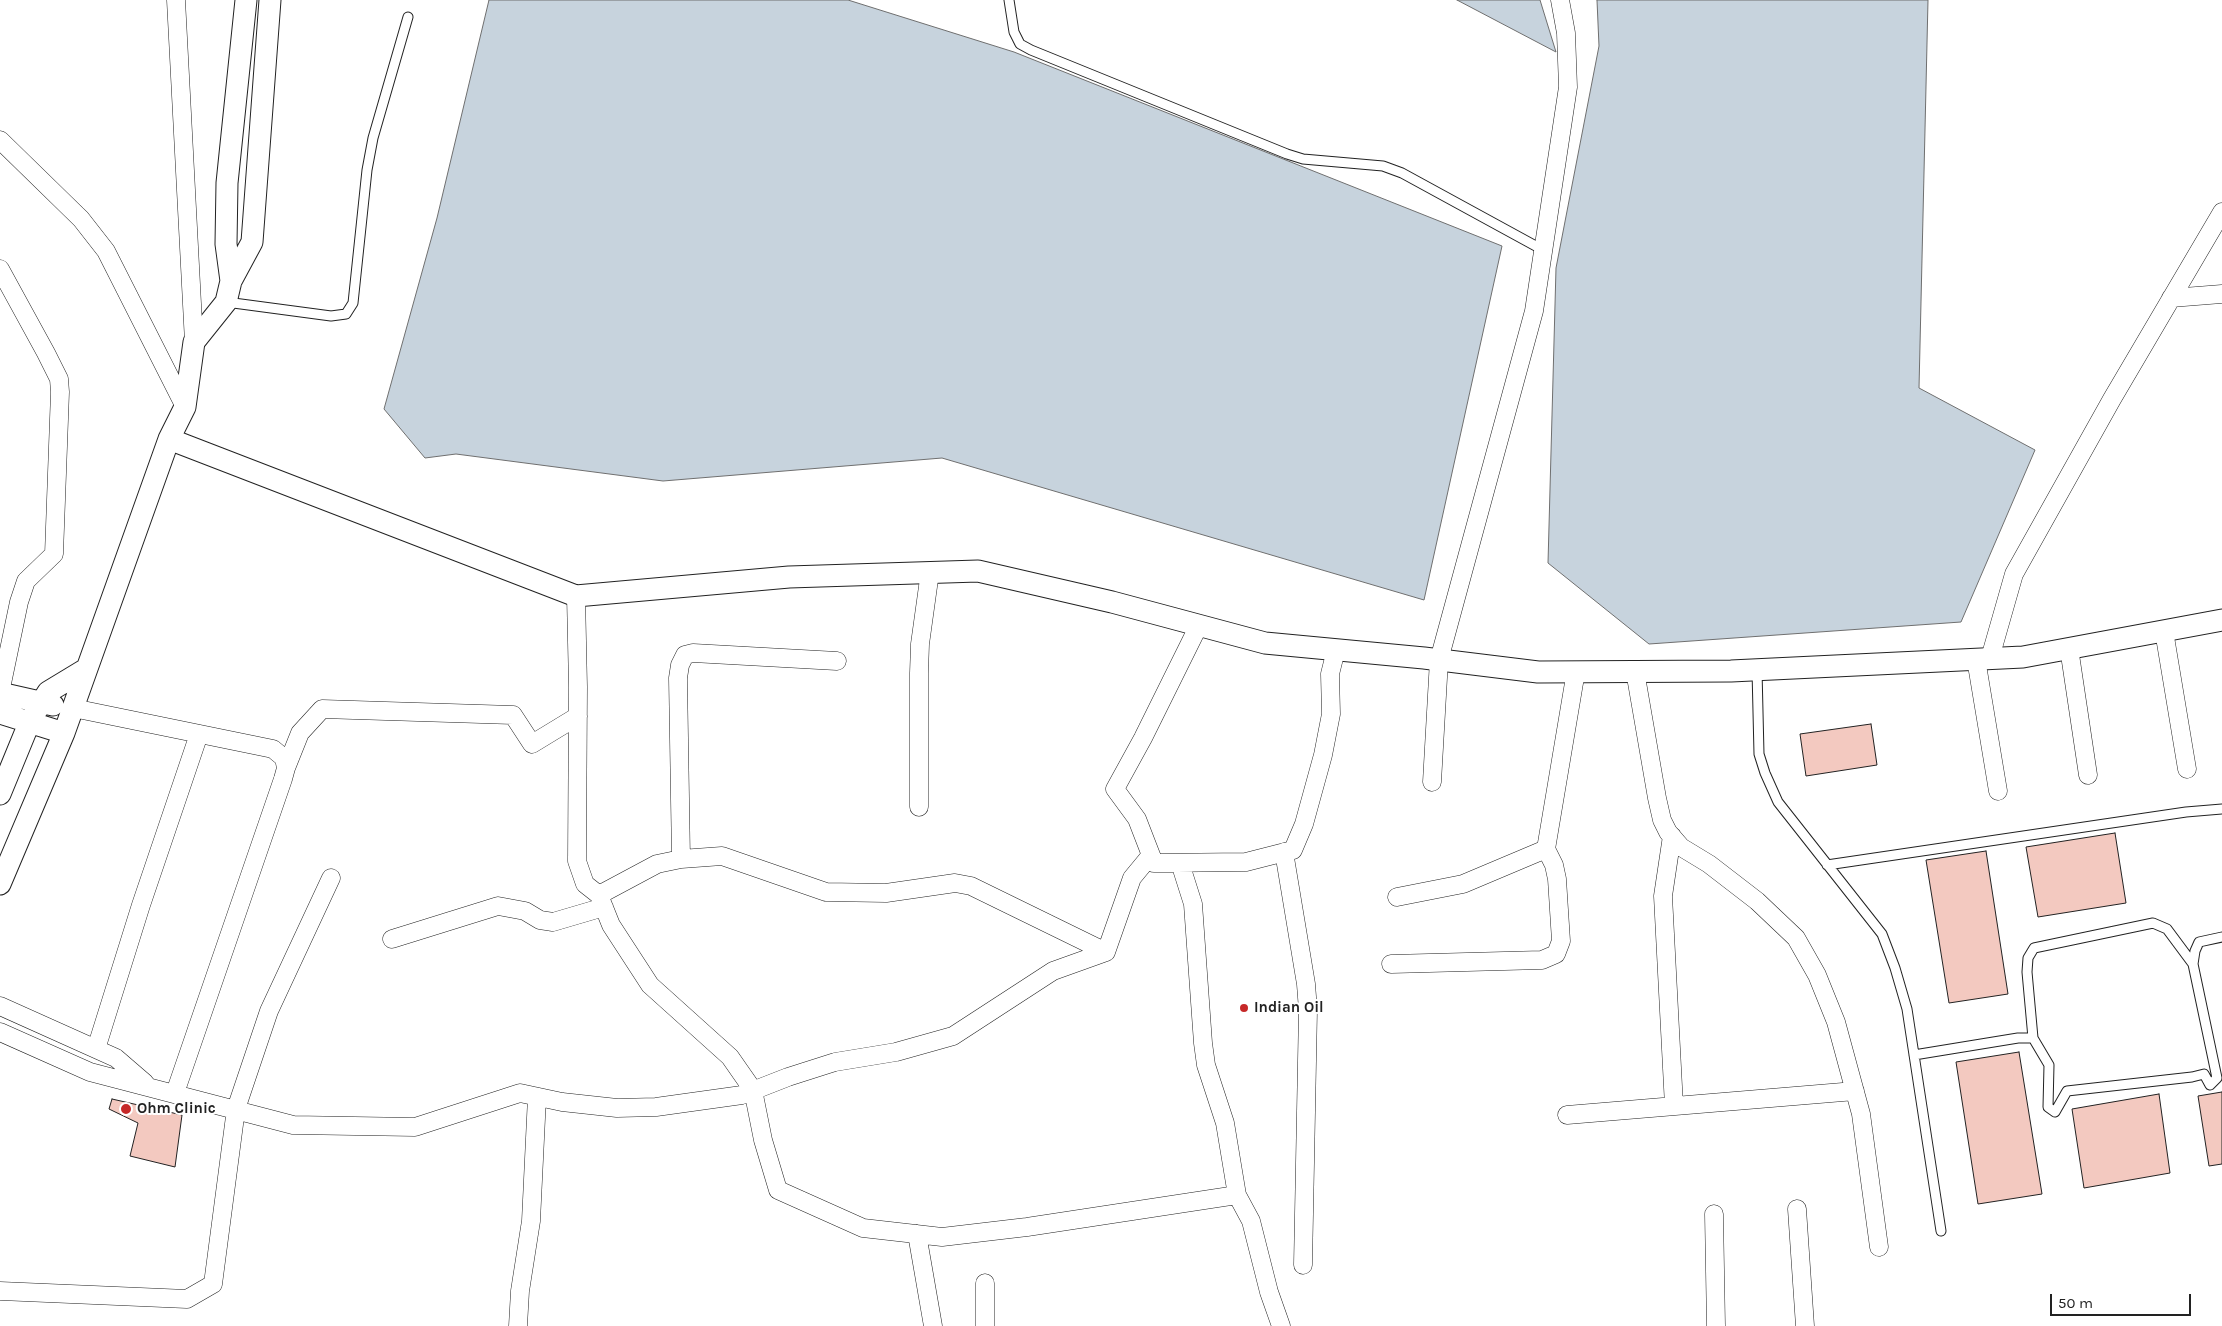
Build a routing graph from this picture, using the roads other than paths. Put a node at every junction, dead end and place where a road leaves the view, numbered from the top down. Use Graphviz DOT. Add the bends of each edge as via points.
graph roads {
  1 [pos="176,0"];
  2 [pos="246,0"];
  3 [pos="270,0"];
  4 [pos="1010,0"];
  5 [pos="1560,0"];
  6 [pos="408,17"];
  7 [pos="0,140"];
  8 [pos="2222,212"];
  9 [pos="1543,250"];
  10 [pos="0,269"];
  11 [pos="231,281"];
  12 [pos="2222,294"];
  13 [pos="2171,298"];
  14 [pos="226,302"];
  15 [pos="194,342"];
  16 [pos="185,407"];
  17 [pos="169,439"];
  18 [pos="930,572"];
  19 [pos="576,596"];
  20 [pos="2222,620"];
  21 [pos="1199,625"];
  22 [pos="2164,631"];
  23 [pos="2069,648"];
  24 [pos="1336,650"];
  25 [pos="1983,658"];
  26 [pos="1439,660"];
  27 [pos="838,661"];
  28 [pos="86,669"];
  29 [pos="1756,669"];
  30 [pos="1576,671"];
  31 [pos="1635,671"];
  32 [pos="0,693"];
  33 [pos="41,703"];
  34 [pos="72,708"];
  35 [pos="0,713"];
  36 [pos="578,716"];
  37 [pos="30,721"];
  38 [pos="64,733"];
  39 [pos="199,734"];
  40 [pos="286,768"];
  41 [pos="2187,769"];
  42 [pos="2088,775"];
  43 [pos="1432,782"];
  44 [pos="1998,791"];
  45 [pos="0,794"];
  46 [pos="919,807"];
  47 [pos="2222,809"];
  48 [pos="1672,836"];
  49 [pos="1546,849"];
  50 [pos="1284,852"];
  51 [pos="1151,855"];
  52 [pos="681,859"];
  53 [pos="1180,863"];
  54 [pos="1827,864"];
  55 [pos="331,878"];
  56 [pos="0,884"];
  57 [pos="1397,898"];
  58 [pos="601,901"];
  59 [pos="2222,937"];
  60 [pos="392,939"];
  61 [pos="1106,952"];
  62 [pos="1391,964"];
  63 [pos="2193,964"];
  64 [pos="0,1006"];
  65 [pos="0,1032"];
  66 [pos="2033,1038"];
  67 [pos="96,1049"];
  68 [pos="1914,1056"];
  69 [pos="149,1087"];
  70 [pos="753,1090"];
  71 [pos="1855,1091"];
  72 [pos="175,1093"];
  73 [pos="537,1097"];
  74 [pos="1674,1106"];
  75 [pos="236,1109"];
  76 [pos="1567,1115"];
  77 [pos="1237,1195"];
  78 [pos="1797,1209"];
  79 [pos="1714,1214"];
  80 [pos="1941,1231"];
  81 [pos="917,1234"];
  82 [pos="1879,1247"];
  83 [pos="1303,1264"];
  84 [pos="984,1284"];
  85 [pos="0,1291"];
  86 [pos="518,1326"];
  87 [pos="933,1326"];
  88 [pos="985,1326"];
  89 [pos="1281,1326"];
  90 [pos="1716,1326"];
  91 [pos="1805,1326"];
  1 -- 15 [label="street"];
  2 -- 11 [label="street" via="227,183 226,244"];
  3 -- 11 [label="street" via="252,242"];
  4 -- 9 [label="lane" via="1014,32 1020,44 1031,50 1286,154 1303,159 1383,166 1402,172"];
  5 -- 9 [label="street" via="1566,33 1568,87"];
  6 -- 14 [label="lane" via="367,170 350,308 346,314 331,316"];
  7 -- 16 [label="street" via="81,219 106,252"];
  8 -- 13 [label="street"];
  9 -- 26 [label="street" via="1534,311"];
  10 -- 32 [label="street" via="59,378 60,392 54,554 26,581"];
  11 -- 14 [label="street"];
  12 -- 13 [label="street"];
  13 -- 25 [label="street" via="2014,574"];
  14 -- 15 [label="street"];
  15 -- 16 [label="street"];
  16 -- 17 [label="street"];
  17 -- 19 [label="street"];
  17 -- 28 [label="street"];
  18 -- 19 [label="street" via="789,577"];
  18 -- 21 [label="street" via="978,571"];
  18 -- 46 [label="street" via="920,654"];
  19 -- 36 [label="street"];
  20 -- 22 [label="street"];
  21 -- 24 [label="street" via="1265,643"];
  21 -- 51 [label="street" via="1115,789 1137,819"];
  22 -- 23 [label="street"];
  22 -- 41 [label="street"];
  23 -- 25 [label="street" via="2023,656"];
  23 -- 42 [label="street"];
  24 -- 26 [label="street"];
  24 -- 50 [label="street" via="1330,674 1331,714 1323,755 1304,824 1292,850"];
  25 -- 29 [label="street"];
  25 -- 44 [label="street"];
  26 -- 30 [label="street" via="1538,672"];
  26 -- 43 [label="street"];
  27 -- 52 [label="street" via="685,655 678,678"];
  28 -- 33 [label="street" via="48,692"];
  28 -- 34 [label="street"];
  29 -- 31 [label="street"];
  29 -- 54 [label="lane" via="1759,754 1765,773 1778,802"];
  30 -- 31 [label="street"];
  30 -- 49 [label="street"];
  31 -- 48 [label="street" via="1657,798 1662,820"];
  32 -- 33 [label="street"];
  33 -- 34 [label="street"];
  33 -- 37 [label="street"];
  34 -- 38 [label="street"];
  34 -- 39 [label="street"];
  35 -- 37 [label="street"];
  36 -- 40 [label="street" via="532,744 513,714 322,709 300,733"];
  36 -- 58 [label="street" via="577,861 585,884"];
  37 -- 38 [label="street"];
  37 -- 45 [label="street"];
  38 -- 56 [label="street"];
  39 -- 40 [label="street" via="273,750 284,758"];
  39 -- 67 [label="street" via="140,905"];
  40 -- 72 [label="street"];
  47 -- 54 [label="lane"];
  48 -- 71 [label="street" via="1681,847 1757,901 1796,938 1817,974 1836,1022"];
  48 -- 74 [label="street" via="1663,896"];
  49 -- 57 [label="street" via="1463,884"];
  49 -- 62 [label="street" via="1557,878 1561,941 1556,954 1542,960"];
  50 -- 53 [label="street" via="1246,862"];
  50 -- 83 [label="street" via="1308,1010"];
  51 -- 53 [label="street" via="1154,863"];
  51 -- 61 [label="street" via="1132,878"];
  52 -- 58 [label="street" via="657,864"];
  52 -- 61 [label="street" via="722,856 826,892 886,893 955,883 971,886"];
  53 -- 77 [label="street" via="1193,904 1206,1065 1225,1123"];
  54 -- 68 [label="lane" via="1882,934 1907,1009"];
  55 -- 75 [label="street" via="270,1011"];
  58 -- 60 [label="street" via="553,922 498,906"];
  58 -- 70 [label="street" via="611,925 650,985 730,1057"];
  59 -- 63 [label="lane" via="2199,942"];
  61 -- 70 [label="street" via="1053,971 953,1036 896,1052 835,1062"];
  63 -- 66 [label="lane" via="2167,929 2153,923 2034,948 2028,958 2027,972"];
  63 -- 66 [label="lane" via="2217,1078 2210,1085 2204,1074 2067,1091 2055,1112 2048,1107 2049,1065"];
  64 -- 67 [label="street"];
  65 -- 69 [label="street" via="90,1072"];
  66 -- 68 [label="lane"];
  67 -- 69 [label="street" via="116,1058"];
  68 -- 80 [label="lane"];
  69 -- 72 [label="street"];
  70 -- 73 [label="street" via="742,1095 637,1108"];
  70 -- 81 [label="street" via="778,1190 862,1228"];
  71 -- 74 [label="street"];
  71 -- 82 [label="street" via="1862,1114"];
  72 -- 75 [label="street"];
  73 -- 75 [label="street" via="520,1093 415,1127 293,1125"];
  73 -- 86 [label="street" via="531,1221"];
  74 -- 76 [label="street"];
  75 -- 85 [label="street" via="213,1284 187,1299"];
  77 -- 81 [label="street" via="1027,1227 942,1237"];
  77 -- 89 [label="street" via="1251,1221"];
  78 -- 91 [label="street"];
  79 -- 90 [label="street"];
  81 -- 87 [label="street"];
  84 -- 88 [label="street"];
}
